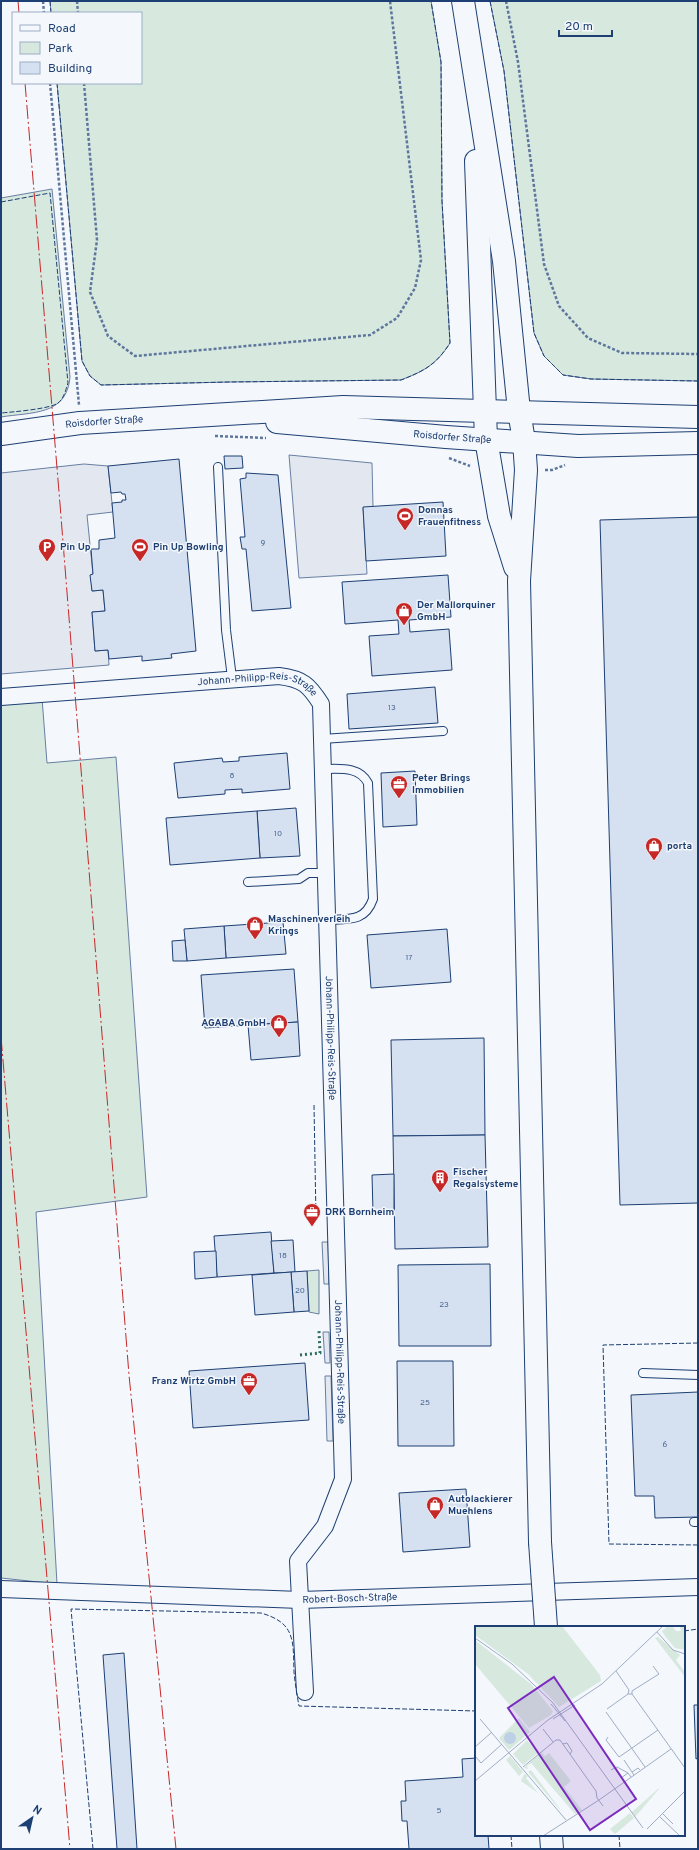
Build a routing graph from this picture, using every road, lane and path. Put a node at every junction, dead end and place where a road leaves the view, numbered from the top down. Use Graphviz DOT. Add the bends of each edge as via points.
graph roads {
  1 [pos="43,1"];
  2 [pos="77,1"];
  3 [pos="390,1"];
  4 [pos="463,1"];
  5 [pos="506,1"];
  6 [pos="44,12"];
  7 [pos="78,12"];
  8 [pos="50,84"];
  9 [pos="84,84"];
  10 [pos="476,90"];
  11 [pos="698,354"];
  12 [pos="484,410"];
  13 [pos="519,411"];
  14 [pos="698,417"];
  15 [pos="80,423"];
  16 [pos="210,426"];
  17 [pos="1,434"];
  18 [pos="268,438"];
  19 [pos="486,439"];
  20 [pos="524,441"];
  21 [pos="698,442"];
  22 [pos="443,455"];
  23 [pos="571,463"];
  24 [pos="218,467"];
  25 [pos="490,469"];
  26 [pos="526,470"];
  27 [pos="520,580"];
  28 [pos="232,678"];
  29 [pos="1,697"];
  30 [pos="443,731"];
  31 [pos="322,739"];
  32 [pos="323,769"];
  33 [pos="326,873"];
  34 [pos="248,882"];
  35 [pos="327,920"];
  36 [pos="643,1373"];
  37 [pos="698,1375"];
  38 [pos="698,1587"];
  39 [pos="1,1589"];
  40 [pos="300,1600"];
  41 [pos="546,1626"];
  42 [pos="305,1692"];
  43 [pos="551,1836"];
  44 [pos="552,1849"];
  1 -- 6 [label="path"];
  2 -- 7 [label="path"];
  3 -- 9 [label="path" via="421,260 415,288 397,318 370,335 135,356 108,336 90,292 97,240"];
  4 -- 10 [label="main road"];
  5 -- 11 [label="path" via="518,62 544,264 559,306 588,338 622,353"];
  8 -- 15 [label="path"];
  10 -- 12 [label="main road"];
  10 -- 13 [label="main road" via="504,261"];
  12 -- 13 [label="main road, Roisdorfer Straße"];
  12 -- 16 [label="main road, Roisdorfer Straße" via="343,407"];
  12 -- 19 [label="main road"];
  13 -- 14 [label="main road, Roisdorfer Straße"];
  13 -- 20 [label="main road"];
  15 -- 16 [label="main road, Roisdorfer Straße"];
  15 -- 17 [label="main road, Roisdorfer Straße"];
  16 -- 18 [label="path"];
  16 -- 19 [label="main road, Roisdorfer Straße"];
  19 -- 20 [label="main road, Roisdorfer Straße"];
  19 -- 25 [label="main road"];
  20 -- 21 [label="main road, Roisdorfer Straße" via="578,446"];
  20 -- 26 [label="main road"];
  22 -- 25 [label="path" via="464,464"];
  23 -- 26 [label="path" via="552,470"];
  24 -- 28 [label="lane" via="226,630"];
  25 -- 27 [label="main road" via="500,516"];
  26 -- 27 [label="main road"];
  27 -- 41 [label="main road, bridge" via="540,1542"];
  28 -- 29 [label="street, Johann-Philipp-Reis-Straße"];
  28 -- 31 [label="street, Johann-Philipp-Reis-Straße" via="279,676 304,682 321,704"];
  30 -- 31 [label="lane"];
  31 -- 32 [label="street, Johann-Philipp-Reis-Straße"];
  32 -- 33 [label="street, Johann-Philipp-Reis-Straße"];
  32 -- 35 [label="lane" via="349,769 365,776 368,784 374,898 365,914 356,918"];
  33 -- 34 [label="lane" via="308,873 299,879"];
  33 -- 35 [label="street, Johann-Philipp-Reis-Straße"];
  35 -- 40 [label="street, Johann-Philipp-Reis-Straße" via="343,1479 325,1526 298,1561"];
  36 -- 37 [label="lane"];
  38 -- 40 [label="street, Robert-Bosch-Straße"];
  39 -- 40 [label="street, Robert-Bosch-Straße"];
  40 -- 42 [label="street, Johann-Philipp-Reis-Straße"];
  43 -- 44 [label="main road"];
}
